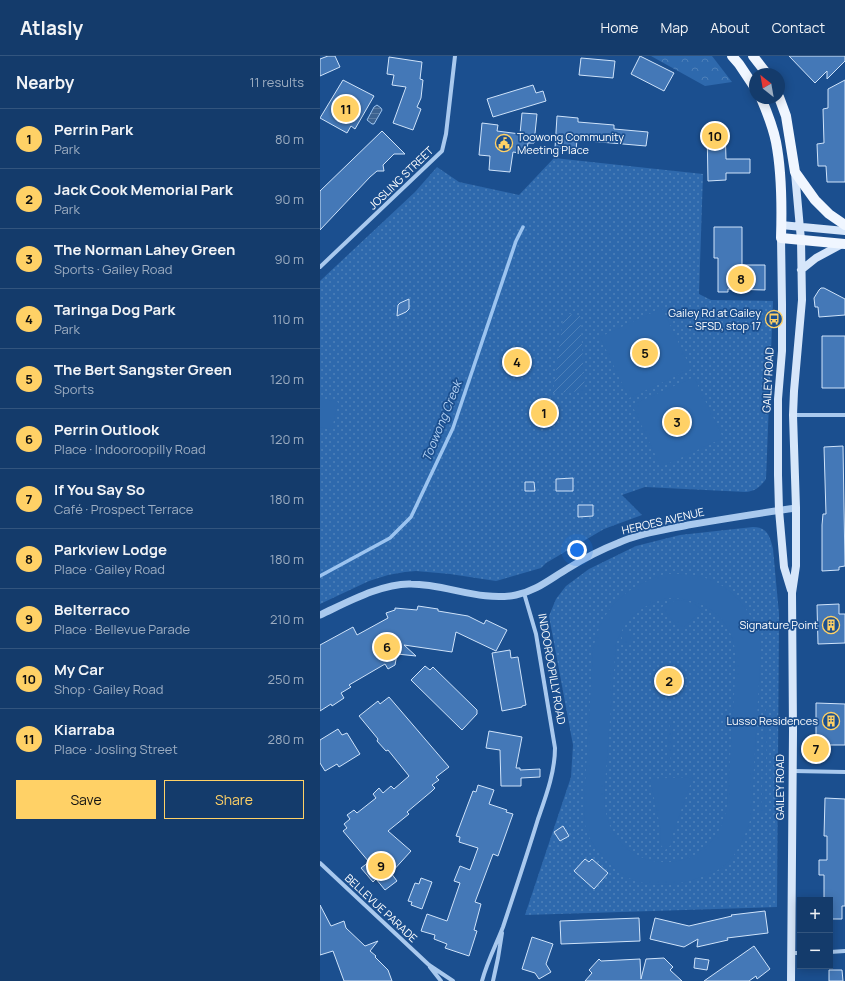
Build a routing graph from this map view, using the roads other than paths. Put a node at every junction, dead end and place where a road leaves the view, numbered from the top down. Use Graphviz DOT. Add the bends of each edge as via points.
graph roads {
  1 [pos="454,56"];
  2 [pos="732,56"];
  3 [pos="753,56"];
  4 [pos="762,68"];
  5 [pos="749,79"];
  6 [pos="764,104"];
  7 [pos="782,104"];
  8 [pos="795,172"];
  9 [pos="782,225"];
  10 [pos="845,225"];
  11 [pos="800,227"];
  12 [pos="845,231"];
  13 [pos="781,238"];
  14 [pos="801,240"];
  15 [pos="844,244"];
  16 [pos="320,267"];
  17 [pos="801,270"];
  18 [pos="793,415"];
  19 [pos="845,415"];
  20 [pos="796,508"];
  21 [pos="779,510"];
  22 [pos="524,593"];
  23 [pos="792,593"];
  24 [pos="320,615"];
  25 [pos="793,771"];
  26 [pos="845,772"];
  27 [pos="320,864"];
  28 [pos="502,929"];
  29 [pos="845,951"];
  30 [pos="833,952"];
  31 [pos="791,953"];
  32 [pos="797,953"];
  33 [pos="429,965"];
  34 [pos="440,981"];
  35 [pos="453,981"];
  36 [pos="482,981"];
  37 [pos="493,981"];
  38 [pos="791,981"];
  1 -- 16 [label="street, JOSLING STREET" via="442,151"];
  2 -- 5 [label="main road"];
  3 -- 4 [label="main road"];
  6 -- 9 [label="main road, GAILEY ROAD" via="776,141"];
  7 -- 8 [label="main road, GAILEY ROAD" via="786,116"];
  8 -- 10 [label="main road" via="815,200"];
  8 -- 11 [label="main road, GAILEY ROAD"];
  9 -- 11 [label="main road"];
  9 -- 13 [label="main road, GAILEY ROAD"];
  11 -- 12 [label="main road"];
  11 -- 14 [label="main road, GAILEY ROAD"];
  13 -- 14 [label="main road"];
  13 -- 21 [label="main road, GAILEY ROAD"];
  14 -- 15 [label="main road"];
  14 -- 17 [label="main road, GAILEY ROAD"];
  15 -- 17 [label="main road" via="816,258"];
  17 -- 18 [label="main road, GAILEY ROAD" via="802,300"];
  18 -- 19 [label="street"];
  18 -- 20 [label="main road, GAILEY ROAD"];
  20 -- 21 [label="street, HEROES AVENUE"];
  20 -- 23 [label="main road, GAILEY ROAD" via="796,566"];
  21 -- 22 [label="street, HEROES AVENUE" via="651,532 620,542 592,554 541,586"];
  21 -- 23 [label="main road, GAILEY ROAD" via="784,567"];
  22 -- 24 [label="street" via="488,596 424,585 400,584"];
  22 -- 28 [label="street, INDOOROOPILLY ROAD" via="536,634 555,760 550,784"];
  23 -- 25 [label="main road, GAILEY ROAD"];
  25 -- 26 [label="street"];
  25 -- 31 [label="main road, GAILEY ROAD"];
  27 -- 33 [label="street, BELLEVUE PARADE"];
  28 -- 36 [label="street, INDOOROOPILLY ROAD"];
  28 -- 37 [label="street, INDOOROOPILLY ROAD"];
  29 -- 30 [label="street"];
  31 -- 32 [label="street"];
  31 -- 38 [label="main road, GAILEY ROAD"];
  33 -- 34 [label="street, BELLEVUE PARADE"];
  33 -- 35 [label="street, BELLEVUE PARADE"];
}
